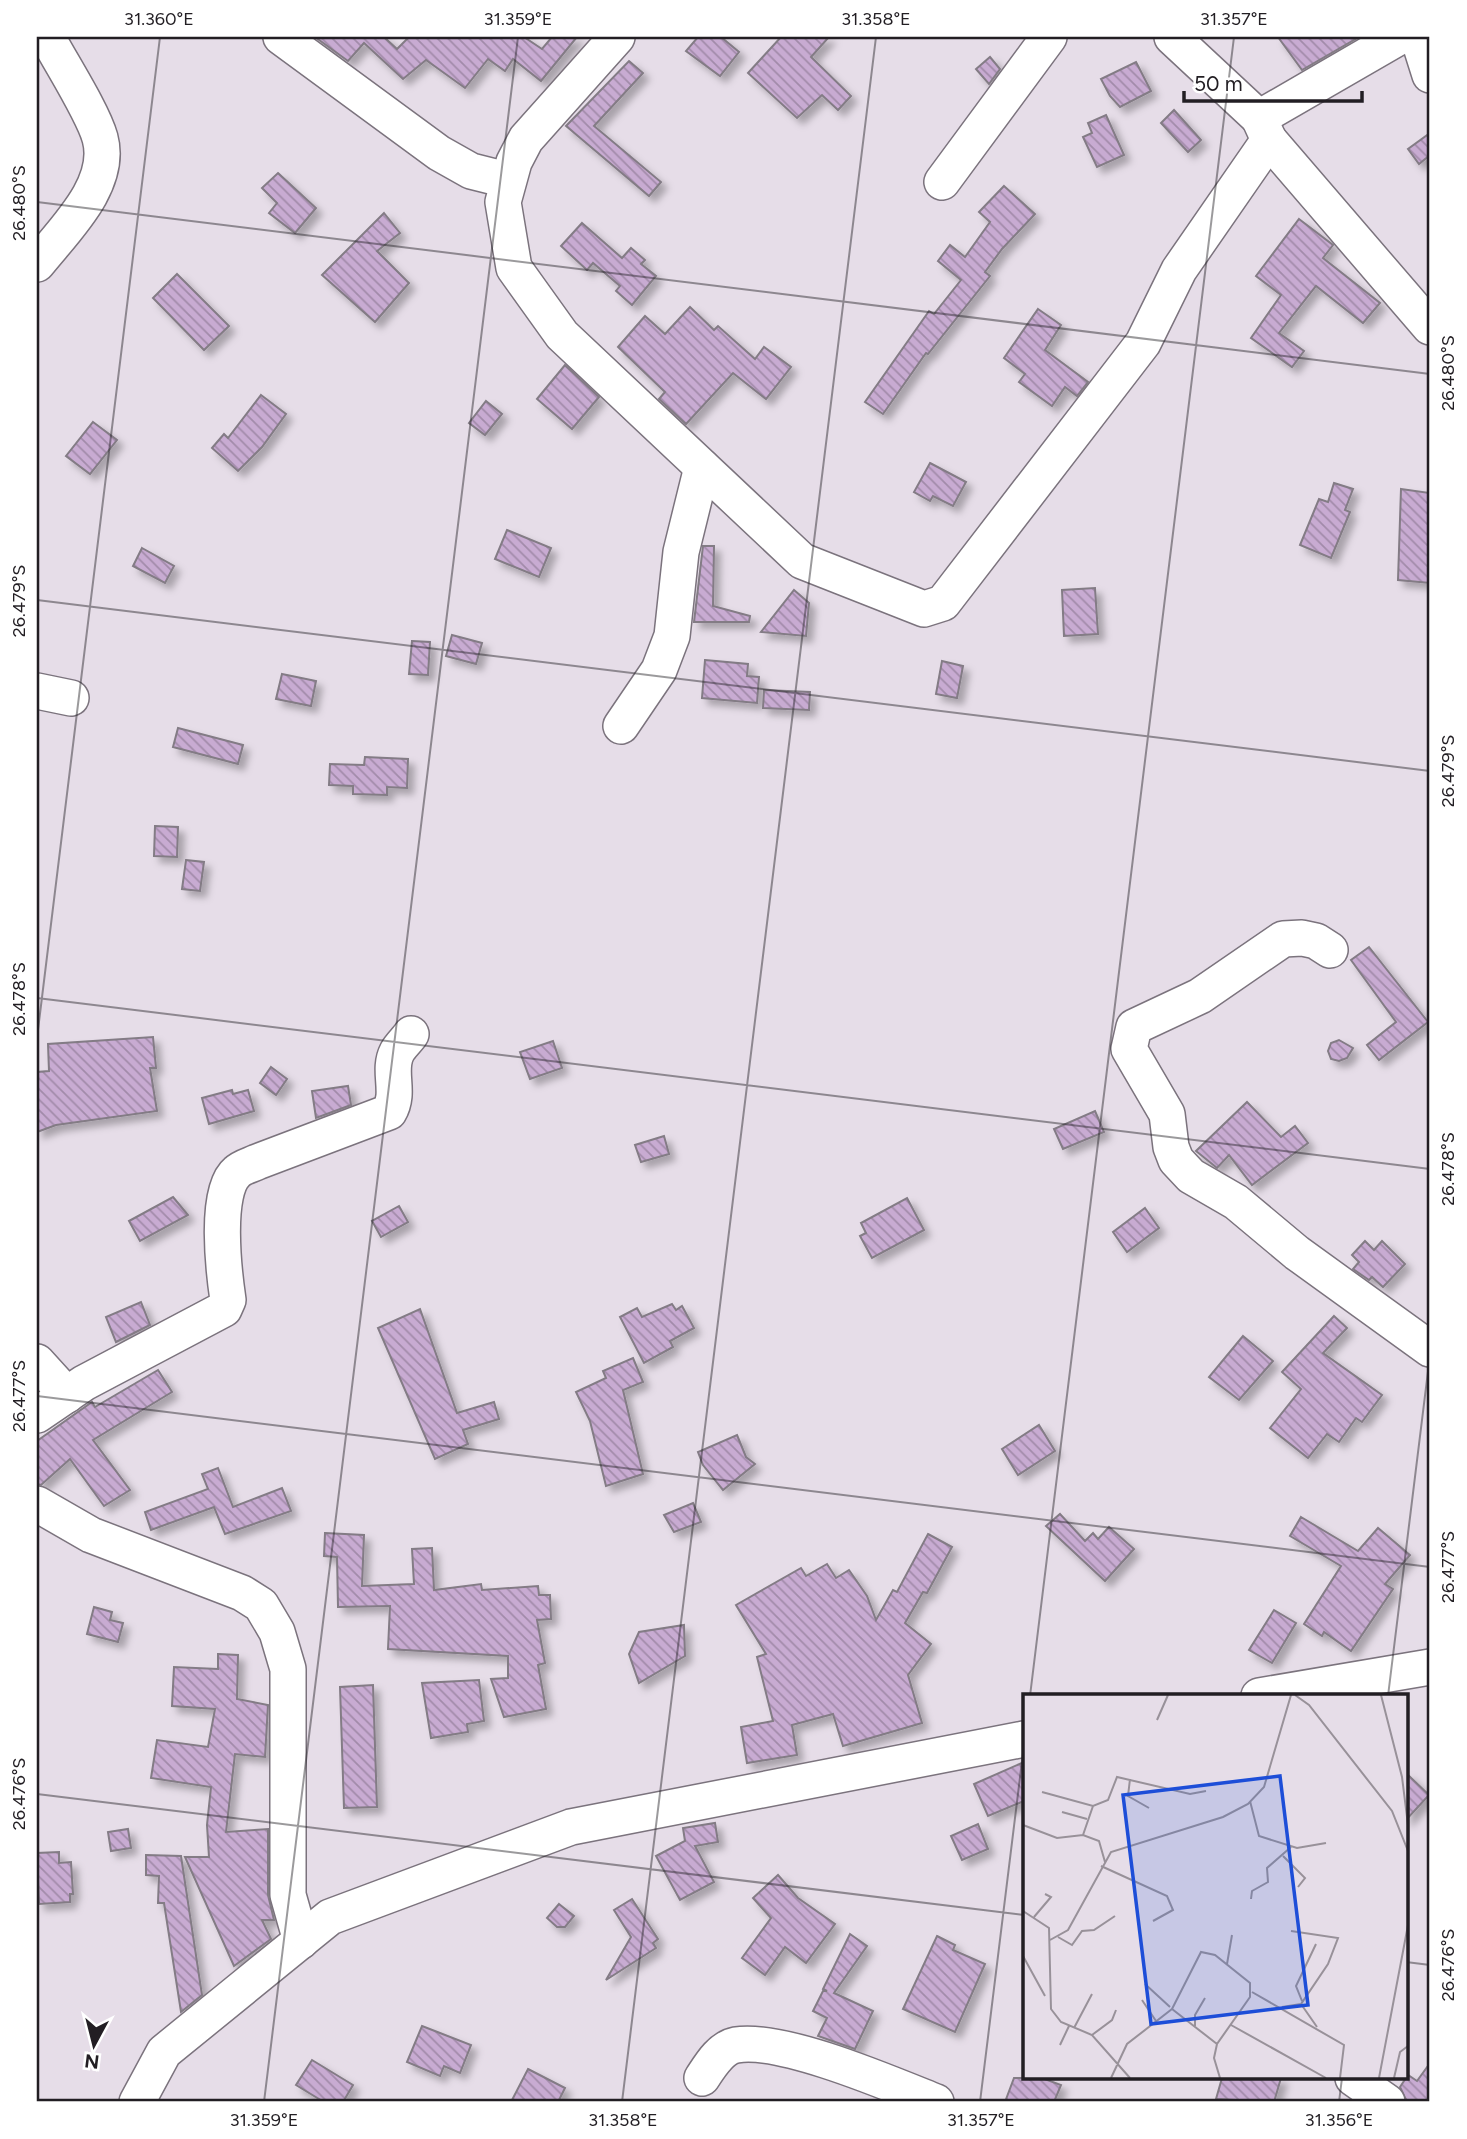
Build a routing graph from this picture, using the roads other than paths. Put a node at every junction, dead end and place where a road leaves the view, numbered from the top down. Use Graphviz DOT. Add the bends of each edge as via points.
graph roads {
  1 [pos="281,37"];
  2 [pos="617,37"];
  3 [pos="1049,37"];
  4 [pos="1172,37"];
  5 [pos="1399,37"];
  6 [pos="1418,37"];
  7 [pos="46,44"];
  8 [pos="1430,75"];
  9 [pos="1264,129"];
  10 [pos="507,180"];
  11 [pos="942,182"];
  12 [pos="37,264"];
  13 [pos="1430,327"];
  14 [pos="702,467"];
  15 [pos="37,691"];
  16 [pos="71,698"];
  17 [pos="621,726"];
  18 [pos="1330,950"];
  19 [pos="411,1034"];
  20 [pos="1430,1349"];
  21 [pos="37,1362"];
  22 [pos="67,1395"];
  23 [pos="37,1415"];
  24 [pos="37,1504"];
  25 [pos="1430,1668"];
  26 [pos="1271,1694"];
  27 [pos="1023,1740"];
  28 [pos="300,1941"];
  29 [pos="702,2078"];
  30 [pos="1356,2080"];
  31 [pos="137,2102"];
  32 [pos="936,2102"];
  33 [pos="1387,2102"];
  1 -- 10 [label="street" via="439,153 471,171"];
  2 -- 10 [label="street" via="526,139"];
  3 -- 11 [label="street"];
  4 -- 9 [label="street"];
  5 -- 9 [label="street" via="1322,84"];
  6 -- 8 [label="street"];
  7 -- 12 [label="street" via="100,137 102,157 87,200"];
  9 -- 13 [label="street"];
  9 -- 14 [label="street" via="1179,270 1143,344 943,603 924,609 802,561"];
  10 -- 14 [label="street" via="503,202 514,268 562,335"];
  14 -- 17 [label="street" via="681,552 672,636 659,670"];
  15 -- 16 [label="street"];
  18 -- 20 [label="street" via="1303,938 1283,939 1200,996 1134,1027 1129,1049 1167,1114 1176,1160 1191,1176 1236,1202 1297,1253"];
  19 -- 22 [label="street" via="397,1052 396,1091 389,1112 257,1162 231,1179 220,1232 228,1300 225,1309"];
  21 -- 22 [label="street"];
  22 -- 23 [label="street"];
  24 -- 28 [label="street" via="91,1535 242,1593 261,1605 277,1632 288,1669 286,1856 288,1895"];
  25 -- 26 [label="street"];
  27 -- 28 [label="street" via="570,1827 330,1917"];
  28 -- 31 [label="street" via="164,2052"];
  29 -- 32 [label="street" via="716,2057 734,2045 771,2048 848,2067"];
  30 -- 33 [label="street"];
}
